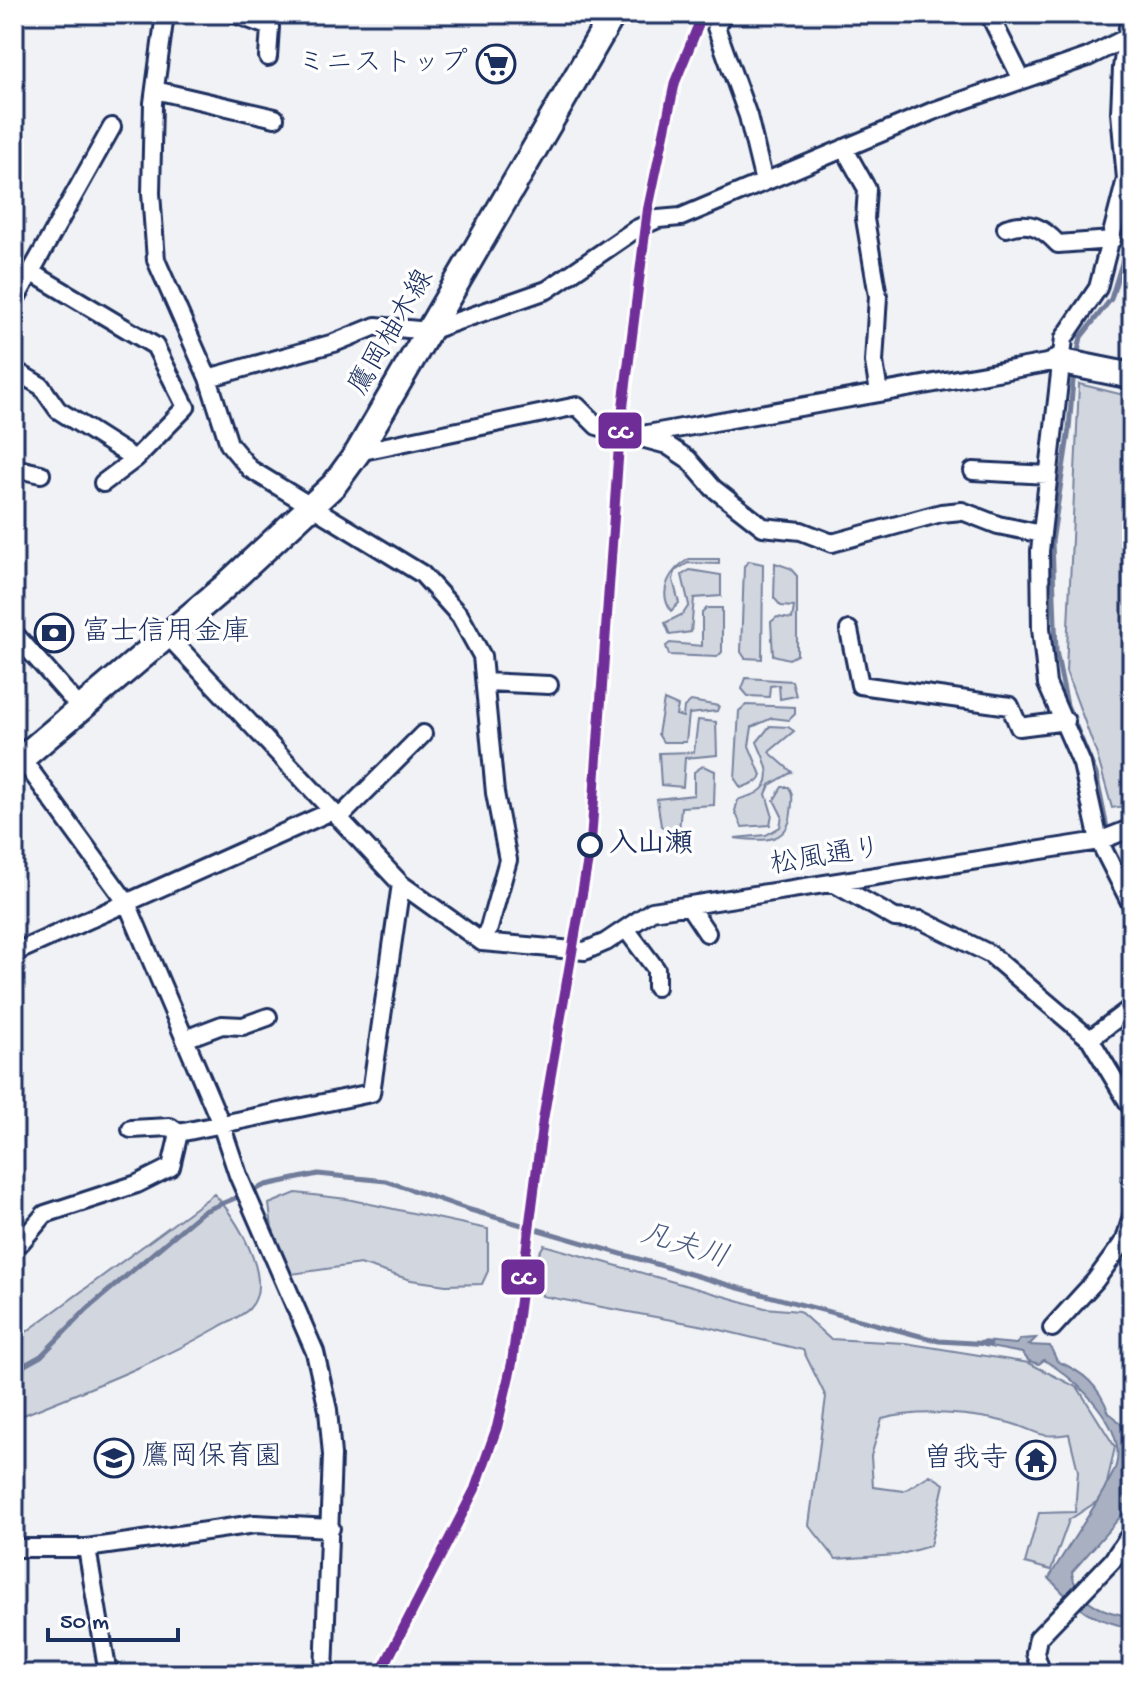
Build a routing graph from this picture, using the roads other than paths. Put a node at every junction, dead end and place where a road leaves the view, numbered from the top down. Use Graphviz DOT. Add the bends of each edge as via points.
graph roads {
  1 [pos="165,14"];
  2 [pos="235,14"];
  3 [pos="613,14"];
  4 [pos="723,14"];
  5 [pos="989,14"];
  6 [pos="1130,14"];
  7 [pos="1128,37"];
  8 [pos="268,57"];
  9 [pos="1021,78"];
  10 [pos="155,90"];
  11 [pos="275,118"];
  12 [pos="112,127"];
  13 [pos="844,148"];
  14 [pos="764,182"];
  15 [pos="1006,228"];
  16 [pos="1112,240"];
  17 [pos="31,272"];
  18 [pos="14,302"];
  19 [pos="429,331"];
  20 [pos="1070,363"];
  21 [pos="14,370"];
  22 [pos="1132,376"];
  23 [pos="208,378"];
  24 [pos="879,393"];
  25 [pos="641,435"];
  26 [pos="358,452"];
  27 [pos="135,459"];
  28 [pos="14,468"];
  29 [pos="973,471"];
  30 [pos="41,474"];
  31 [pos="1048,475"];
  32 [pos="103,483"];
  33 [pos="311,507"];
  34 [pos="1042,534"];
  35 [pos="849,630"];
  36 [pos="14,633"];
  37 [pos="168,636"];
  38 [pos="485,682"];
  39 [pos="549,685"];
  40 [pos="81,709"];
  41 [pos="1066,721"];
  42 [pos="423,734"];
  43 [pos="18,762"];
  44 [pos="336,814"];
  45 [pos="1128,830"];
  46 [pos="1101,840"];
  47 [pos="833,883"];
  48 [pos="401,884"];
  49 [pos="127,903"];
  50 [pos="689,906"];
  51 [pos="1132,906"];
  52 [pos="626,929"];
  53 [pos="707,933"];
  54 [pos="482,942"];
  55 [pos="14,953"];
  56 [pos="656,987"];
  57 [pos="1132,1007"];
  58 [pos="268,1017"];
  59 [pos="185,1039"];
  60 [pos="1090,1039"];
  61 [pos="1132,1109"];
  62 [pos="221,1124"];
  63 [pos="131,1129"];
  64 [pos="179,1133"];
  65 [pos="1132,1216"];
  66 [pos="1129,1243"];
  67 [pos="14,1245"];
  68 [pos="1052,1328"];
  69 [pos="331,1528"];
  70 [pos="1132,1532"];
  71 [pos="14,1548"];
  72 [pos="87,1548"];
  73 [pos="108,1674"];
  74 [pos="324,1674"];
  75 [pos="1042,1674"];
  1 -- 10 [label="street"];
  2 -- 8 [label="street" via="270,27"];
  3 -- 19 [label="main road, 鷹岡柚木線"];
  4 -- 14 [label="street" via="716,27 748,116"];
  5 -- 9 [label="street"];
  6 -- 7 [label="street"];
  7 -- 9 [label="street" via="1088,57"];
  7 -- 16 [label="street" via="1120,112 1126,179"];
  9 -- 13 [label="street"];
  10 -- 11 [label="street"];
  10 -- 23 [label="street" via="151,193 156,260"];
  12 -- 17 [label="street"];
  13 -- 14 [label="street"];
  13 -- 24 [label="street" via="867,189 865,219 878,296 874,362"];
  14 -- 19 [label="street" via="681,217 636,229 547,290"];
  15 -- 16 [label="street" via="1022,223 1044,229 1058,244"];
  16 -- 20 [label="street" via="1098,288 1064,338"];
  17 -- 18 [label="street"];
  17 -- 27 [label="street" via="155,346 186,407"];
  19 -- 23 [label="street" via="376,326"];
  19 -- 26 [label="main road, 鷹岡柚木線"];
  20 -- 22 [label="main road"];
  20 -- 24 [label="street"];
  20 -- 31 [label="street"];
  21 -- 27 [label="street" via="41,386 58,410"];
  23 -- 33 [label="street" via="229,444 250,469"];
  24 -- 25 [label="street"];
  25 -- 26 [label="street" via="597,426 577,406"];
  25 -- 34 [label="street" via="688,459 713,488 763,527 801,531 832,543 962,511"];
  26 -- 33 [label="main road, 鷹岡柚木線"];
  27 -- 32 [label="street"];
  28 -- 30 [label="street"];
  29 -- 31 [label="street"];
  31 -- 34 [label="street"];
  33 -- 37 [label="main road, 鷹岡柚木線"];
  33 -- 38 [label="street" via="422,574 460,616 482,656"];
  34 -- 41 [label="street" via="1041,628 1047,684"];
  35 -- 41 [label="street" via="860,685 1010,706 1019,727"];
  36 -- 40 [label="street"];
  37 -- 40 [label="main road, 鷹岡柚木線"];
  37 -- 44 [label="street"];
  38 -- 39 [label="street"];
  38 -- 54 [label="street" via="495,793 508,860"];
  40 -- 43 [label="main road, 鷹岡柚木線"];
  41 -- 46 [label="street"];
  42 -- 44 [label="street"];
  43 -- 49 [label="street"];
  44 -- 48 [label="street"];
  44 -- 49 [label="street"];
  45 -- 46 [label="street, 松風通り"];
  46 -- 47 [label="street, 松風通り"];
  46 -- 51 [label="street"];
  47 -- 50 [label="street, 松風通り"];
  47 -- 60 [label="street" via="895,918 921,920 990,954"];
  48 -- 54 [label="street"];
  48 -- 62 [label="street" via="371,1093"];
  49 -- 55 [label="street"];
  49 -- 59 [label="street"];
  50 -- 52 [label="street, 松風通り" via="652,911"];
  50 -- 53 [label="street"];
  52 -- 54 [label="street, 松風通り" via="585,951"];
  52 -- 56 [label="street" via="656,969"];
  57 -- 60 [label="street"];
  58 -- 59 [label="street" via="243,1026 222,1025"];
  59 -- 62 [label="street"];
  60 -- 61 [label="street"];
  62 -- 64 [label="street"];
  62 -- 69 [label="street" via="315,1352 328,1410"];
  63 -- 64 [label="street" via="170,1127"];
  64 -- 67 [label="street" via="171,1167 137,1184 45,1214"];
  65 -- 66 [label="street"];
  66 -- 68 [label="street"];
  69 -- 72 [label="street" via="255,1524"];
  69 -- 74 [label="street"];
  70 -- 75 [label="street" via="1095,1580 1038,1638 1035,1653"];
  71 -- 72 [label="street"];
  72 -- 73 [label="street"];
}
